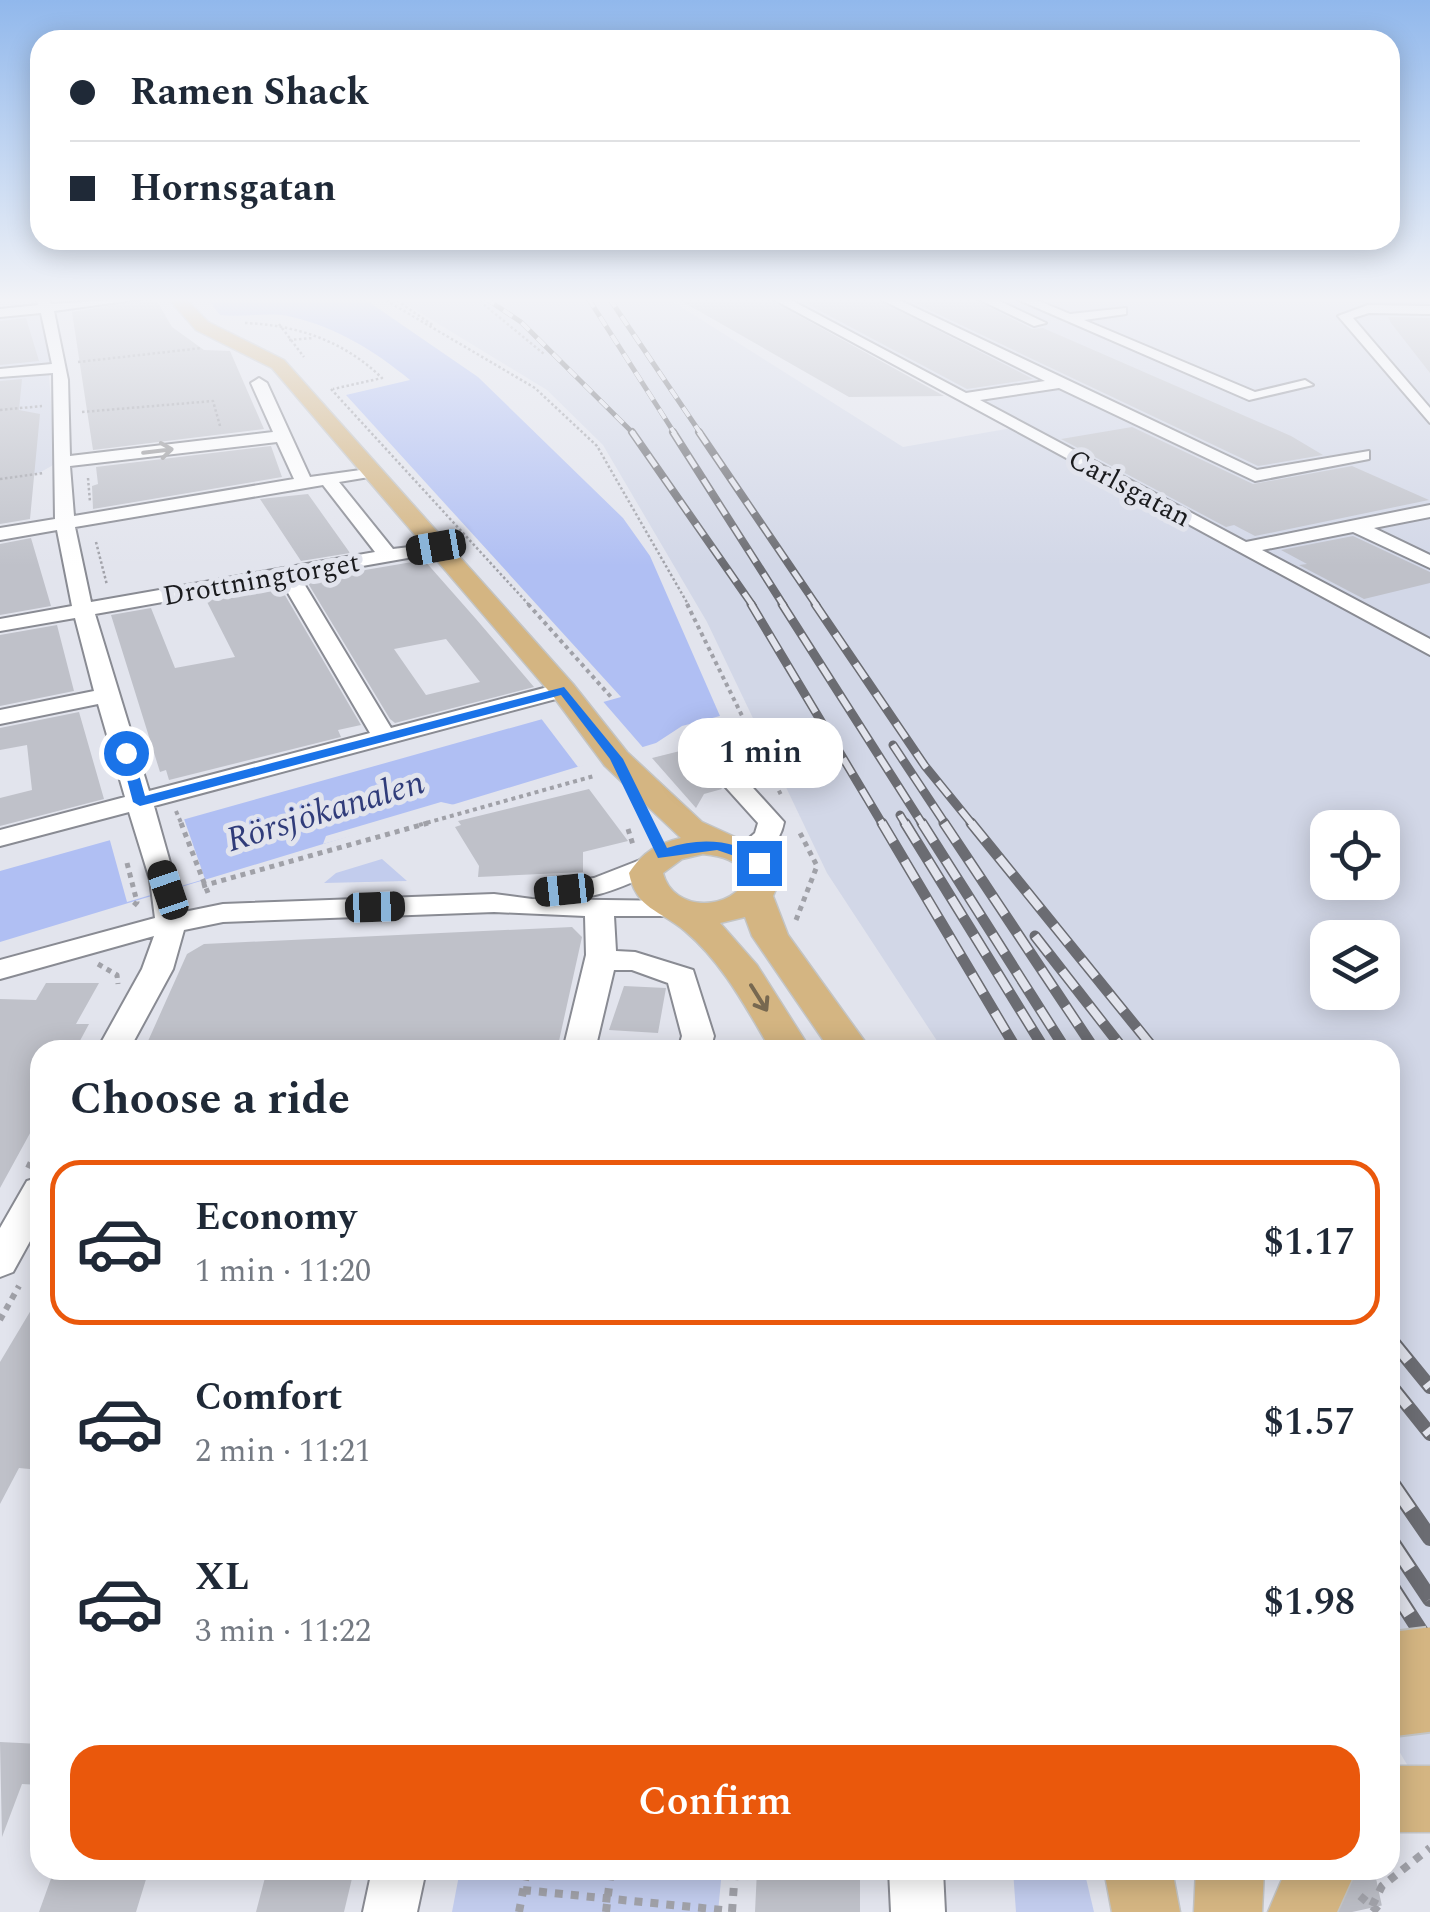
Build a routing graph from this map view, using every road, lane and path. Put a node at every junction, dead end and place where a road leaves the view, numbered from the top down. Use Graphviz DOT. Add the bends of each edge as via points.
graph roads {
  1 [pos="65,387"];
  2 [pos="260,387"];
  3 [pos="298,387"];
  4 [pos="531,387"];
  5 [pos="946,387"];
  6 [pos="1035,387"];
  7 [pos="1071,387"];
  8 [pos="1221,387"];
  9 [pos="1294,387"];
  10 [pos="1404,387"];
  11 [pos="333,390"];
  12 [pos="966,398"];
  13 [pos="1249,400"];
  14 [pos="50,406"];
  15 [pos="1225,406"];
  16 [pos="0,410"];
  17 [pos="79,412"];
  18 [pos="1430,418"];
  19 [pos="282,436"];
  20 [pos="225,443"];
  21 [pos="1363,455"];
  22 [pos="61,467"];
  23 [pos="369,472"];
  24 [pos="0,478"];
  25 [pos="326,479"];
  26 [pos="304,482"];
  27 [pos="1430,511"];
  28 [pos="65,524"];
  29 [pos="1354,525"];
  30 [pos="0,534"];
  31 [pos="436,547"];
  32 [pos="1244,548"];
  33 [pos="388,556"];
  34 [pos="1430,562"];
  35 [pos="287,573"];
  36 [pos="86,610"];
  37 [pos="0,625"];
  38 [pos="1430,648"];
  39 [pos="110,695"];
  40 [pos="611,697"];
  41 [pos="569,698"];
  42 [pos="0,717"];
  43 [pos="384,737"];
  44 [pos="605,767"];
  45 [pos="726,772"];
  46 [pos="143,814"];
  47 [pos="178,818"];
  48 [pos="783,825"];
  49 [pos="0,838"];
  50 [pos="732,849"];
  51 [pos="658,859"];
  52 [pos="756,897"];
  53 [pos="494,903"];
  54 [pos="595,906"];
  55 [pos="675,909"];
  56 [pos="171,924"];
  57 [pos="792,932"];
  58 [pos="602,949"];
  59 [pos="0,970"];
  60 [pos="118,1040"];
  61 [pos="581,1040"];
  62 [pos="697,1040"];
  63 [pos="784,1040"];
  64 [pos="842,1040"];
  65 [pos="26,1214"];
  66 [pos="0,1262"];
  67 [pos="1430,1658"];
  68 [pos="1400,1662"];
  69 [pos="1430,1701"];
  70 [pos="1400,1705"];
  71 [pos="1410,1811"];
  72 [pos="1400,1838"];
  73 [pos="397,1880"];
  74 [pos="525,1880"];
  75 [pos="610,1880"];
  76 [pos="734,1880"];
  77 [pos="916,1880"];
  78 [pos="1140,1880"];
  79 [pos="1230,1880"];
  80 [pos="1317,1880"];
  81 [pos="1384,1880"];
  82 [pos="523,1890"];
  83 [pos="608,1898"];
  84 [pos="732,1911"];
  85 [pos="390,1912"];
  86 [pos="519,1912"];
  87 [pos="606,1912"];
  88 [pos="918,1912"];
  89 [pos="1146,1912"];
  90 [pos="1228,1912"];
  91 [pos="1302,1912"];
  92 [pos="1378,1912"];
  1 -- 22 [label="street"];
  2 -- 19 [label="street"];
  3 -- 23 [label="main road"];
  4 -- 48 [label="path" via="598,446 669,566"];
  5 -- 12 [label="street, Carlsgatan"];
  6 -- 12 [label="street"];
  7 -- 21 [label="street" via="1255,476"];
  8 -- 13 [label="street"];
  9 -- 13 [label="street"];
  10 -- 18 [label="street"];
  11 -- 40 [label="path"];
  12 -- 32 [label="street, Carlsgatan"];
  13 -- 15 [label="street"];
  14 -- 16 [label="path"];
  17 -- 20 [label="path" via="214,401"];
  19 -- 20 [label="street"];
  19 -- 26 [label="street"];
  22 -- 20 [label="street, one-way"];
  22 -- 24 [label="path"];
  22 -- 28 [label="street"];
  23 -- 25 [label="street"];
  23 -- 31 [label="main road"];
  25 -- 26 [label="street"];
  25 -- 33 [label="street"];
  26 -- 28 [label="street"];
  27 -- 29 [label="street"];
  28 -- 30 [label="street"];
  28 -- 36 [label="street"];
  29 -- 32 [label="street"];
  29 -- 34 [label="street"];
  31 -- 33 [label="street, Drottningtorget"];
  31 -- 41 [label="main road"];
  32 -- 38 [label="street, Carlsgatan"];
  33 -- 35 [label="street, Drottningtorget"];
  35 -- 36 [label="street, Drottningtorget"];
  35 -- 43 [label="street"];
  36 -- 37 [label="street, Drottningtorget"];
  36 -- 39 [label="street"];
  39 -- 42 [label="street"];
  39 -- 46 [label="street"];
  41 -- 43 [label="street"];
  41 -- 44 [label="main road"];
  43 -- 46 [label="street"];
  44 -- 47 [label="path" via="201,883"];
  44 -- 50 [label="main road" via="690,829"];
  44 -- 51 [label="main road"];
  45 -- 48 [label="street"];
  46 -- 49 [label="street"];
  46 -- 56 [label="street" via="168,890"];
  48 -- 50 [label="street"];
  48 -- 57 [label="path" via="817,866"];
  50 -- 51 [label="main road" via="688,846"];
  50 -- 52 [label="main road" via="766,876"];
  51 -- 53 [label="street" via="599,886"];
  51 -- 55 [label="main road" via="646,882"];
  52 -- 55 [label="main road" via="716,913"];
  52 -- 64 [label="main road" via="770,936"];
  53 -- 54 [label="street"];
  53 -- 56 [label="street" via="223,913"];
  54 -- 55 [label="street"];
  54 -- 58 [label="street" via="603,917"];
  55 -- 63 [label="main road, one-way" via="725,948"];
  56 -- 59 [label="street"];
  56 -- 60 [label="street"];
  58 -- 61 [label="street"];
  58 -- 62 [label="street" via="682,977"];
  65 -- 66 [label="street"];
  67 -- 68 [label="main road, bridge"];
  69 -- 70 [label="main road, bridge"];
  71 -- 72 [label="path"];
  73 -- 85 [label="street"];
  74 -- 82 [label="path"];
  75 -- 83 [label="path"];
  76 -- 84 [label="path"];
  77 -- 88 [label="street"];
  78 -- 89 [label="main road"];
  79 -- 90 [label="main road"];
  80 -- 91 [label="main road"];
  81 -- 92 [label="path" via="1372,1906"];
  82 -- 83 [label="path"];
  82 -- 86 [label="path"];
  83 -- 84 [label="path"];
  83 -- 87 [label="path"];
}
